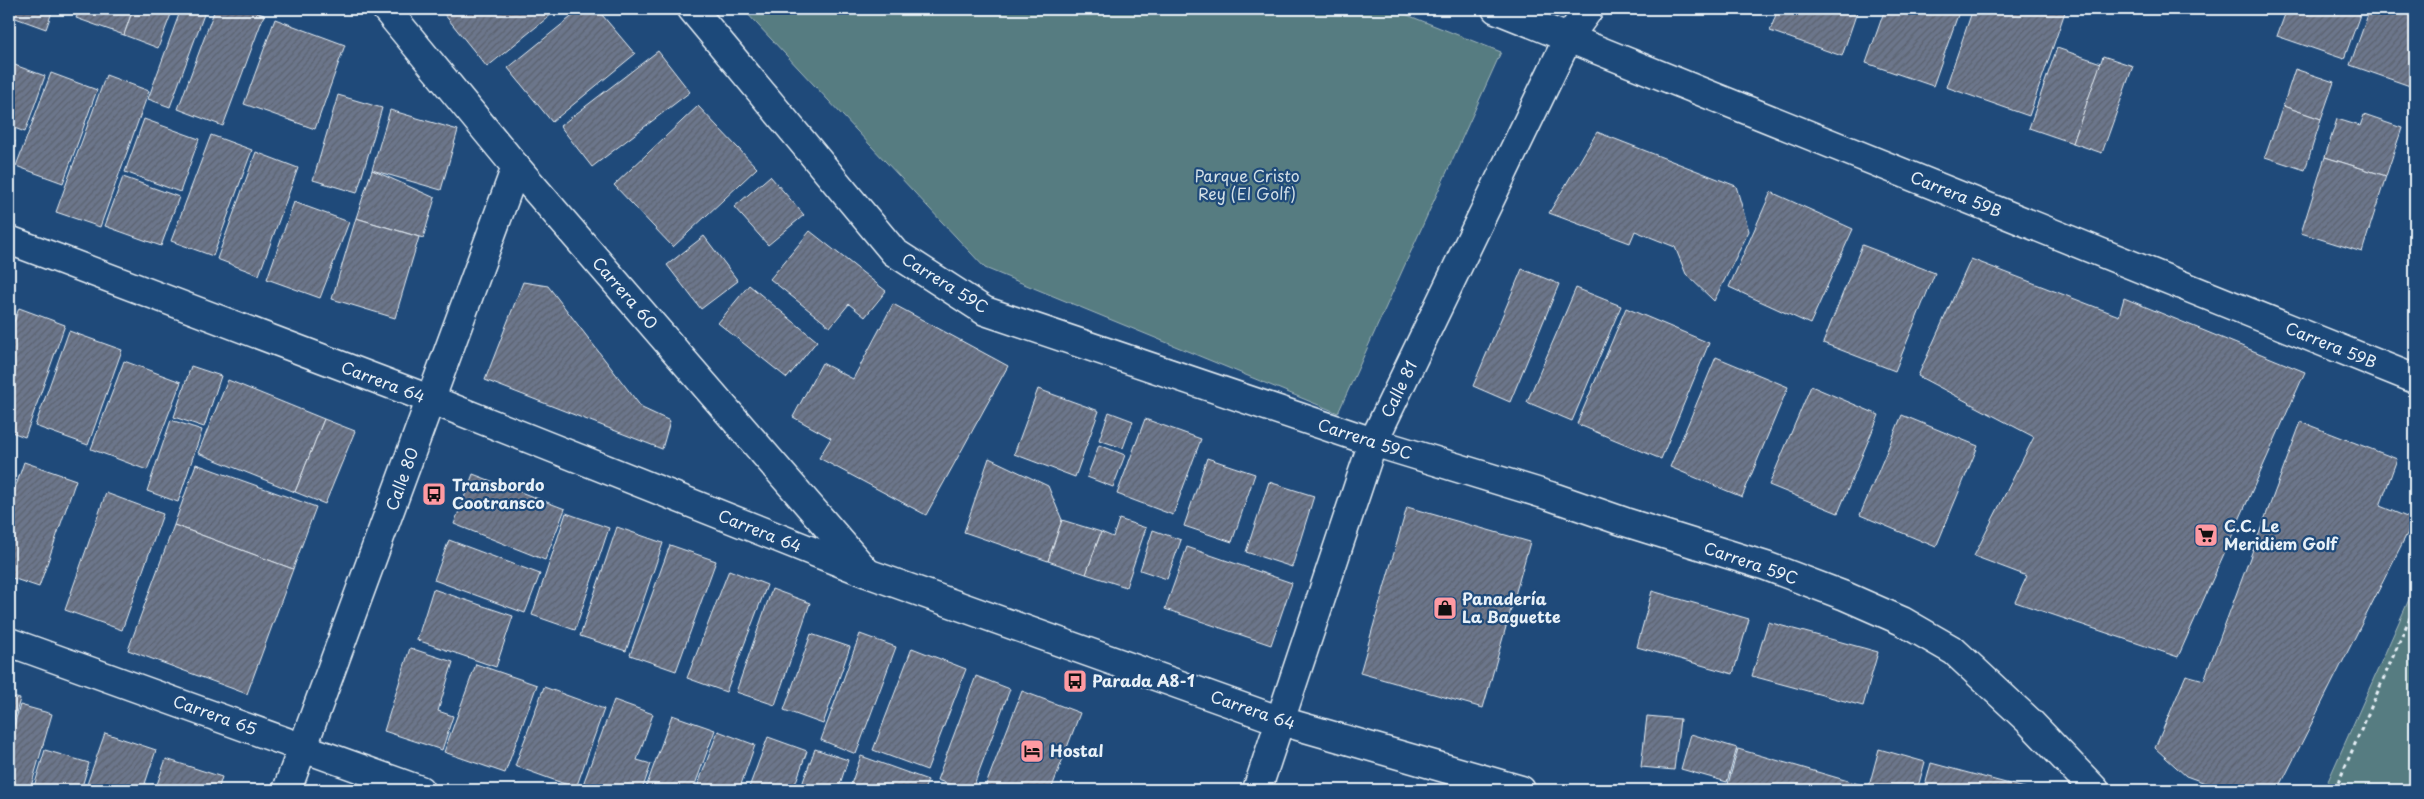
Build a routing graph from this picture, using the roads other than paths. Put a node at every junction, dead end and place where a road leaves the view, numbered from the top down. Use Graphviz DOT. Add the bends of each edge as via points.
graph roads {
  1 [pos="386,9"];
  2 [pos="692,9"];
  3 [pos="1496,9"];
  4 [pos="1590,9"];
  5 [pos="1568,38"];
  6 [pos="516,168"];
  7 [pos="9,240"];
  8 [pos="2415,379"];
  9 [pos="432,400"];
  10 [pos="1373,442"];
  11 [pos="867,574"];
  12 [pos="9,642"];
  13 [pos="1281,721"];
  14 [pos="303,746"];
  15 [pos="287,790"];
  16 [pos="420,790"];
  17 [pos="1257,790"];
  18 [pos="1521,790"];
  19 [pos="2095,790"];
  1 -- 6 [label="street, Carrera 60"];
  2 -- 10 [label="street, Carrera 59C" via="894,252 985,311"];
  3 -- 5 [label="street, Carrera 59B"];
  4 -- 5 [label="street, Calle 81"];
  5 -- 8 [label="street, Carrera 59B"];
  5 -- 10 [label="street, Calle 81"];
  6 -- 9 [label="street, Calle 80"];
  6 -- 11 [label="street, Carrera 60"];
  7 -- 9 [label="street, Carrera 64"];
  9 -- 11 [label="street, Carrera 64"];
  9 -- 14 [label="street, Calle 80"];
  10 -- 13 [label="street, Calle 81"];
  10 -- 19 [label="street, Carrera 59C" via="1766,566 1902,621 1954,651 2029,721"];
  11 -- 13 [label="street, Carrera 64"];
  12 -- 14 [label="street, Carrera 65"];
  13 -- 17 [label="street, Calle 81"];
  13 -- 18 [label="street, Carrera 64"];
  14 -- 15 [label="street, Calle 80"];
  14 -- 16 [label="street, Carrera 65"];
}
